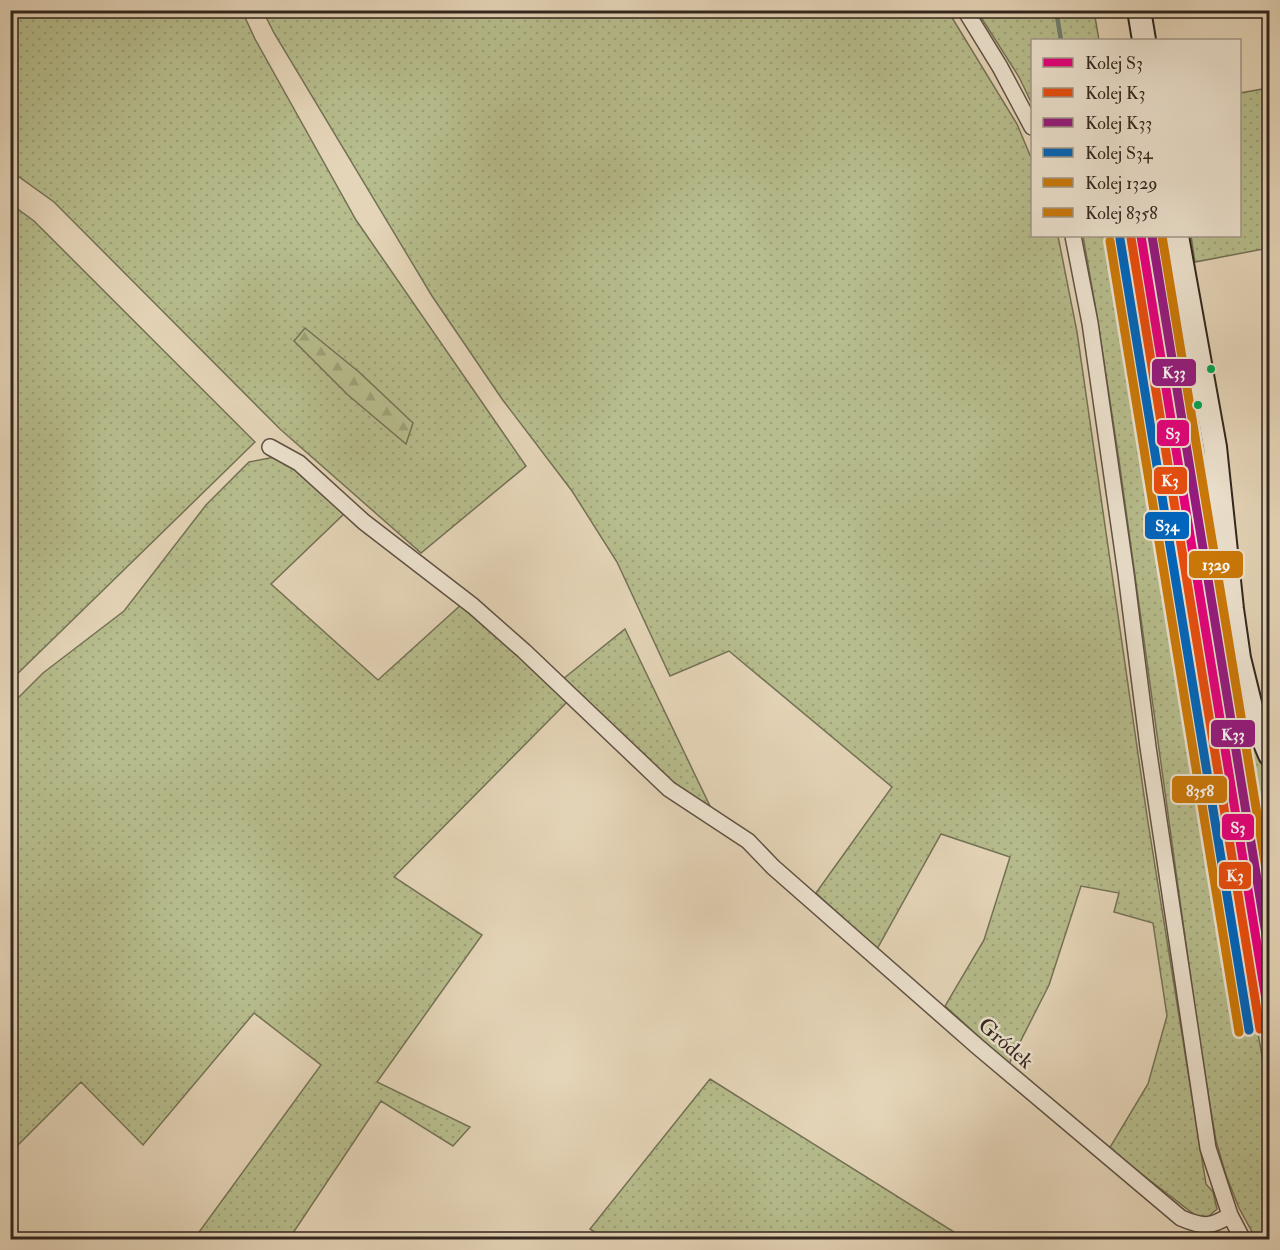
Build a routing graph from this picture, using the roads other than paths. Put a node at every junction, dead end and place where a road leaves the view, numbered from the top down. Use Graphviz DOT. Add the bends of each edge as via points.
graph roads {
  1 [pos="965,10"];
  2 [pos="1138,10"];
  3 [pos="1144,39"];
  4 [pos="1031,125"];
  5 [pos="1073,237"];
  6 [pos="1177,237"];
  7 [pos="270,447"];
  8 [pos="1269,755"];
  9 [pos="1230,1215"];
  10 [pos="10,1237"];
  11 [pos="15,1239"];
  12 [pos="1243,1239"];
  1 -- 4 [label="street"];
  2 -- 3 [label="street"];
  5 -- 9 [label="street" via="1090,323 1200,1094 1209,1148"];
  6 -- 8 [label="street" via="1215,447 1239,658 1253,715"];
  7 -- 9 [label="street, Gródek" via="299,463 364,522 473,606 669,789 748,841 969,1039 1181,1218 1197,1225 1215,1225"];
  9 -- 12 [label="street"];
  10 -- 11 [label="street"];
}
